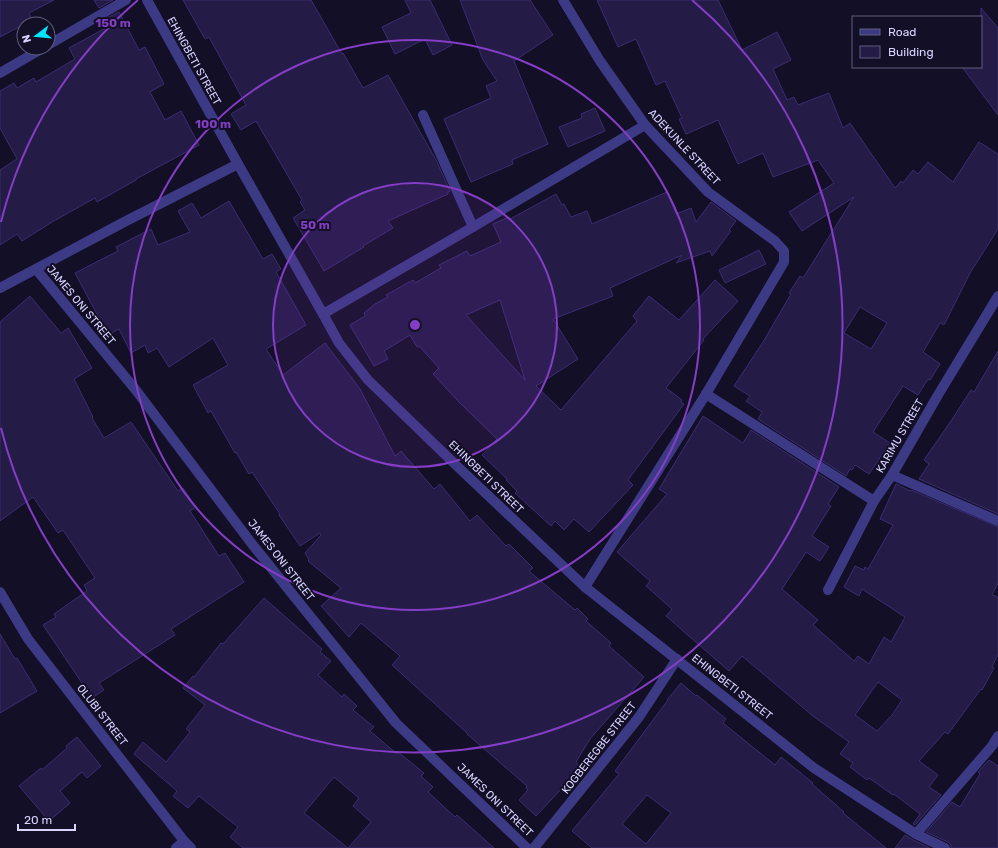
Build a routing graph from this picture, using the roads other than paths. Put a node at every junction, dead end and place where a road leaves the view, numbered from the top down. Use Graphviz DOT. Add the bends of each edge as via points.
graph roads {
  1 [pos="126,0"];
  2 [pos="146,0"];
  3 [pos="563,0"];
  4 [pos="56,40"];
  5 [pos="29,56"];
  6 [pos="0,73"];
  7 [pos="423,115"];
  8 [pos="645,125"];
  9 [pos="238,164"];
  10 [pos="473,227"];
  11 [pos="36,269"];
  12 [pos="0,288"];
  13 [pos="998,296"];
  14 [pos="324,314"];
  15 [pos="706,394"];
  16 [pos="892,475"];
  17 [pos="874,501"];
  18 [pos="998,521"];
  19 [pos="585,587"];
  20 [pos="828,590"];
  21 [pos="0,592"];
  22 [pos="678,659"];
  23 [pos="998,736"];
  24 [pos="916,834"];
  25 [pos="188,845"];
  26 [pos="176,848"];
  27 [pos="527,848"];
  28 [pos="534,848"];
  29 [pos="945,848"];
  1 -- 4 [label="street"];
  2 -- 9 [label="street, EHINGBETI STREET"];
  3 -- 8 [label="street, ADEKUNLE STREET" via="600,61"];
  5 -- 6 [label="street"];
  7 -- 10 [label="street"];
  8 -- 10 [label="street"];
  8 -- 15 [label="street, ADEKUNLE STREET" via="708,192 775,241 784,251 784,262"];
  9 -- 11 [label="street"];
  9 -- 14 [label="street, EHINGBETI STREET"];
  10 -- 14 [label="street"];
  11 -- 12 [label="street"];
  11 -- 27 [label="street, JAMES ONI STREET" via="135,389 252,544 396,723"];
  13 -- 16 [label="street, KARIMU STREET"];
  14 -- 19 [label="street, EHINGBETI STREET" via="339,343 368,380"];
  15 -- 17 [label="street"];
  15 -- 19 [label="street"];
  16 -- 17 [label="street, KARIMU STREET"];
  16 -- 18 [label="street"];
  17 -- 20 [label="street, KARIMU STREET"];
  19 -- 22 [label="street, EHINGBETI STREET"];
  21 -- 25 [label="street, OLUBI STREET" via="28,640"];
  22 -- 24 [label="street, EHINGBETI STREET" via="814,768"];
  22 -- 28 [label="street, KOGBEREGBE STREET" via="639,717"];
  23 -- 24 [label="street"];
  24 -- 29 [label="street, EHINGBETI STREET"];
  25 -- 26 [label="street"];
}
